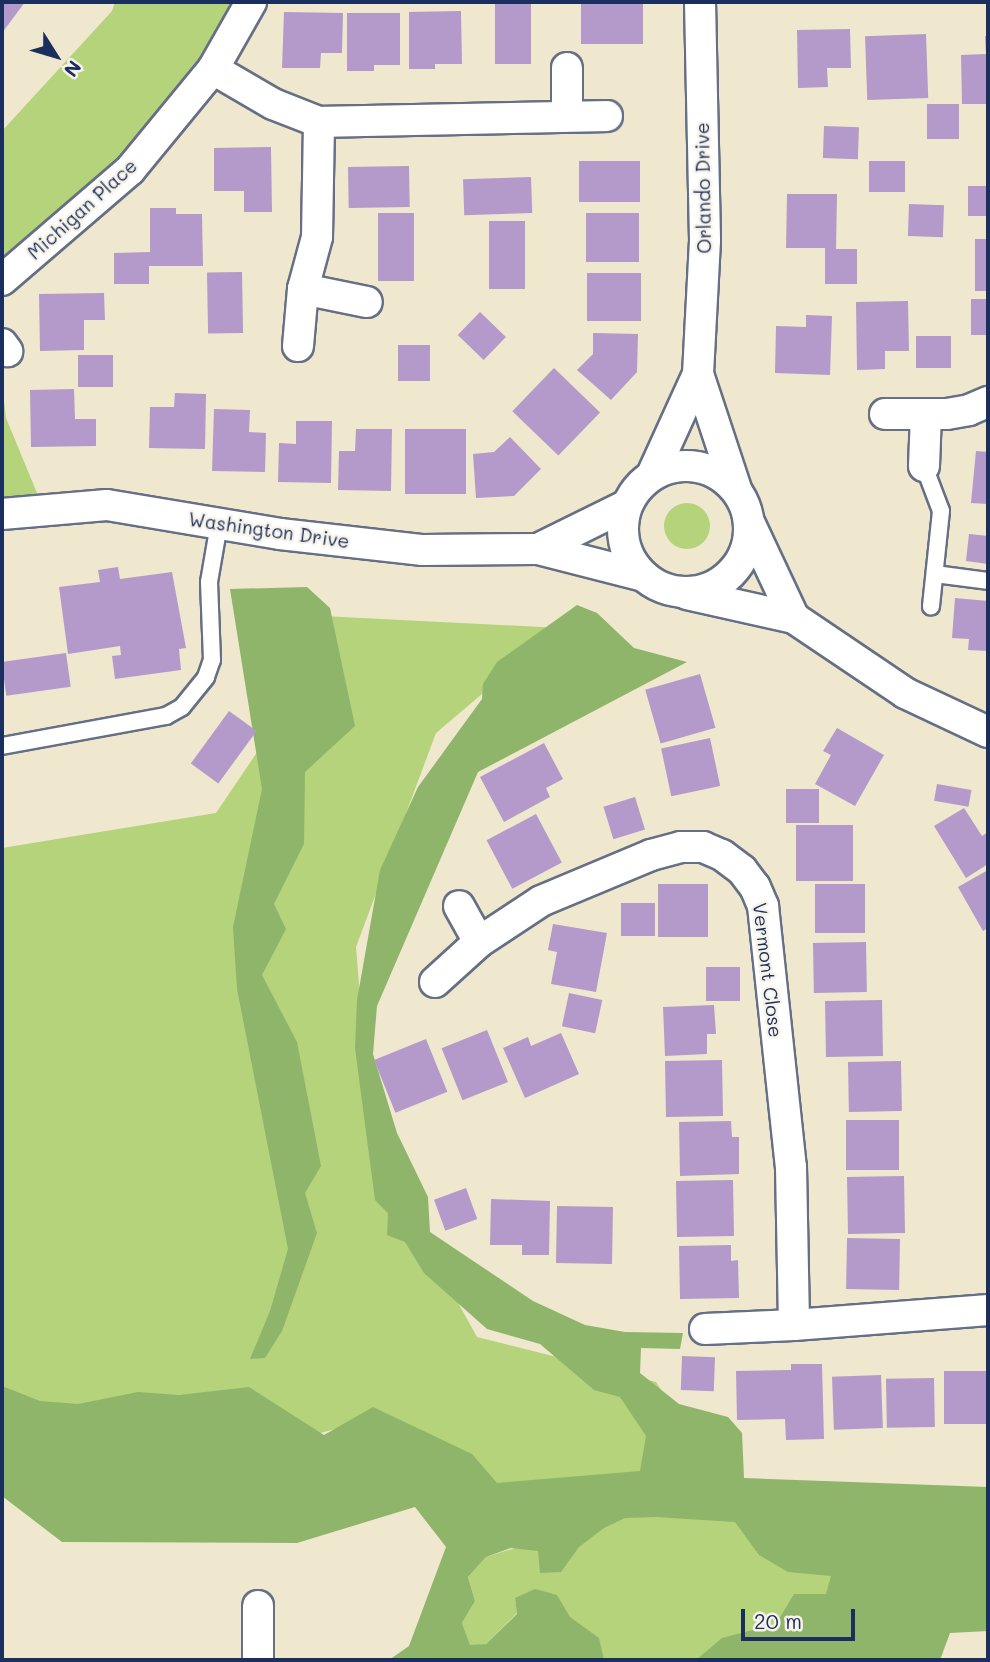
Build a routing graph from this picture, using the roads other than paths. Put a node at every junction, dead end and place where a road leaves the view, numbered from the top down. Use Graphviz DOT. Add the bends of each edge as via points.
graph roads {
  1 [pos="251,2"];
  2 [pos="700,2"];
  3 [pos="567,68"];
  4 [pos="213,69"];
  5 [pos="567,116"];
  6 [pos="607,116"];
  7 [pos="319,122"];
  8 [pos="2,280"];
  9 [pos="303,289"];
  10 [pos="367,302"];
  11 [pos="298,346"];
  12 [pos="698,374"];
  13 [pos="988,402"];
  14 [pos="885,414"];
  15 [pos="926,415"];
  16 [pos="924,466"];
  17 [pos="652,475"];
  18 [pos="736,489"];
  19 [pos="627,505"];
  20 [pos="2,514"];
  21 [pos="749,522"];
  22 [pos="219,524"];
  23 [pos="538,549"];
  24 [pos="935,574"];
  25 [pos="644,576"];
  26 [pos="988,581"];
  27 [pos="678,592"];
  28 [pos="931,606"];
  29 [pos="794,618"];
  30 [pos="988,732"];
  31 [pos="2,746"];
  32 [pos="459,906"];
  33 [pos="479,942"];
  34 [pos="435,982"];
  35 [pos="988,1310"];
  36 [pos="794,1325"];
  37 [pos="705,1329"];
  38 [pos="258,1606"];
  39 [pos="258,1660"];
  1 -- 4 [label="street, Michigan Place"];
  2 -- 12 [label="street, Orlando Drive" via="705,240"];
  3 -- 5 [label="street"];
  4 -- 7 [label="street" via="273,104"];
  4 -- 8 [label="street, Michigan Place" via="130,170"];
  5 -- 6 [label="street"];
  5 -- 7 [label="street"];
  7 -- 9 [label="street" via="317,237"];
  9 -- 10 [label="street"];
  9 -- 11 [label="street"];
  12 -- 17 [label="street, Orlando Drive"];
  12 -- 18 [label="street, Orlando Drive"];
  13 -- 15 [label="street" via="969,410"];
  14 -- 15 [label="street"];
  15 -- 16 [label="street"];
  16 -- 24 [label="lane" via="942,511"];
  17 -- 18 [label="street" via="690,465 715,472"];
  17 -- 19 [label="street"];
  18 -- 21 [label="street"];
  19 -- 23 [label="street, Washington Drive"];
  19 -- 25 [label="street" via="624,544"];
  20 -- 22 [label="street, Washington Drive" via="107,505"];
  21 -- 27 [label="street" via="749,541 731,574 698,591"];
  21 -- 29 [label="street"];
  22 -- 23 [label="street, Washington Drive" via="423,550"];
  22 -- 31 [label="lane" via="209,582 212,660 206,677 182,707 166,716"];
  23 -- 25 [label="street, Washington Drive"];
  24 -- 26 [label="lane"];
  24 -- 28 [label="lane"];
  25 -- 27 [label="street"];
  27 -- 29 [label="street"];
  29 -- 30 [label="street" via="905,693"];
  32 -- 33 [label="street"];
  33 -- 34 [label="street, Vermont Close"];
  33 -- 36 [label="street, Vermont Close" via="541,901 651,855 703,847 742,870 763,906 791,1167"];
  35 -- 36 [label="street"];
  36 -- 37 [label="street"];
  38 -- 39 [label="street"];
}
